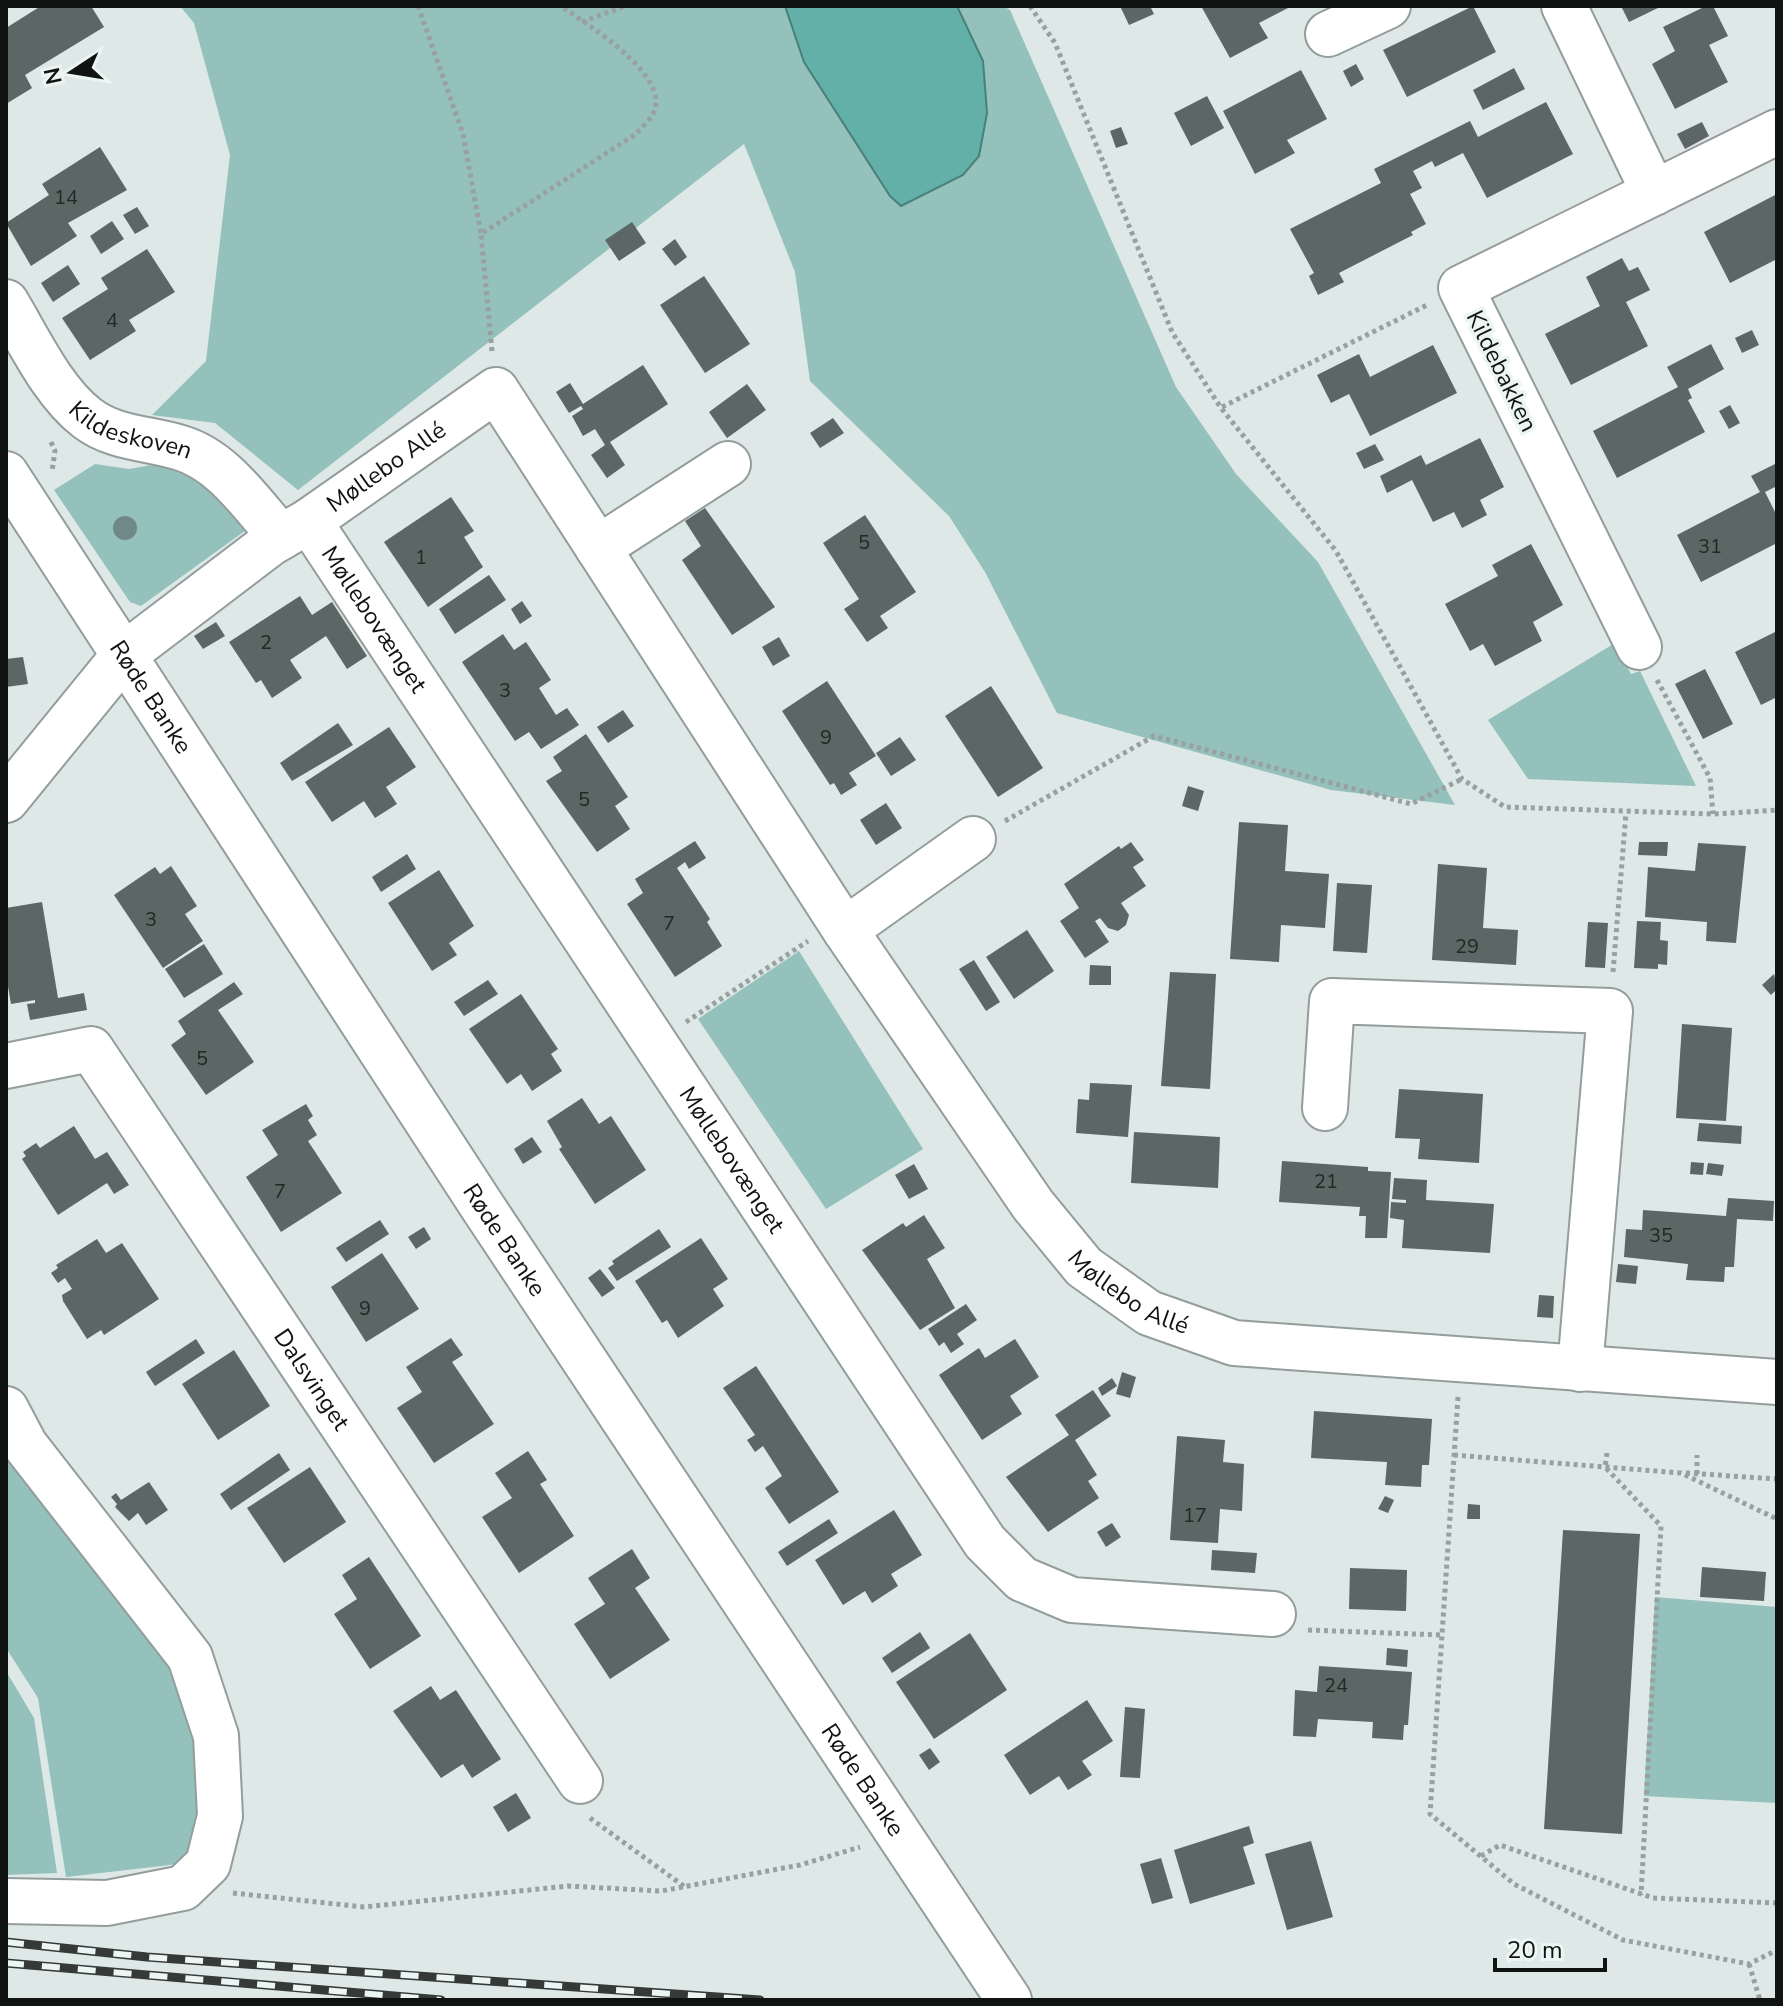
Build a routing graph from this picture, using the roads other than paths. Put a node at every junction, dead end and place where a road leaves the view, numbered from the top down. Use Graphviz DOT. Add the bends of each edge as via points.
graph roads {
  1 [pos="1388,6"];
  2 [pos="1564,6"];
  3 [pos="1328,34"];
  4 [pos="1777,132"];
  5 [pos="1654,193"];
  6 [pos="6,302"];
  7 [pos="728,464"];
  8 [pos="16,489"];
  9 [pos="295,529"];
  10 [pos="598,548"];
  11 [pos="1639,647"];
  12 [pos="125,654"];
  13 [pos="6,800"];
  14 [pos="973,839"];
  15 [pos="842,926"];
  16 [pos="6,1066"];
  17 [pos="1325,1108"];
  18 [pos="1580,1369"];
  19 [pos="1777,1382"];
  20 [pos="6,1409"];
  21 [pos="1273,1614"];
  22 [pos="580,1781"];
  23 [pos="6,1901"];
  24 [pos="1009,2000"];
  1 -- 3 [label="street"];
  2 -- 5 [label="street"];
  4 -- 5 [label="street, Kildebakken"];
  5 -- 11 [label="street, Kildebakken" via="1461,288"];
  6 -- 9 [label="street, Kildeskoven" via="57,384 88,419 126,436 183,448"];
  7 -- 10 [label="street"];
  8 -- 12 [label="street, Røde Banke"];
  9 -- 10 [label="street, Møllebo Allé" via="496,390"];
  9 -- 12 [label="street, Møllebo Allé"];
  9 -- 21 [label="street, Møllebovænget" via="655,1044 985,1542 1022,1579 1072,1600"];
  10 -- 15 [label="street, Møllebo Allé"];
  12 -- 13 [label="street"];
  12 -- 24 [label="street, Røde Banke" via="482,1206"];
  14 -- 15 [label="street"];
  15 -- 18 [label="street, Møllebo Allé" via="1033,1205 1084,1267 1149,1313 1234,1343"];
  16 -- 22 [label="street, Dalsvinget" via="91,1049"];
  17 -- 18 [label="street" via="1332,1001 1610,1011"];
  18 -- 19 [label="street, Møllebo Allé"];
  20 -- 23 [label="street" via="25,1445 190,1657 216,1736 220,1816 208,1864 183,1888 107,1903"];
}
